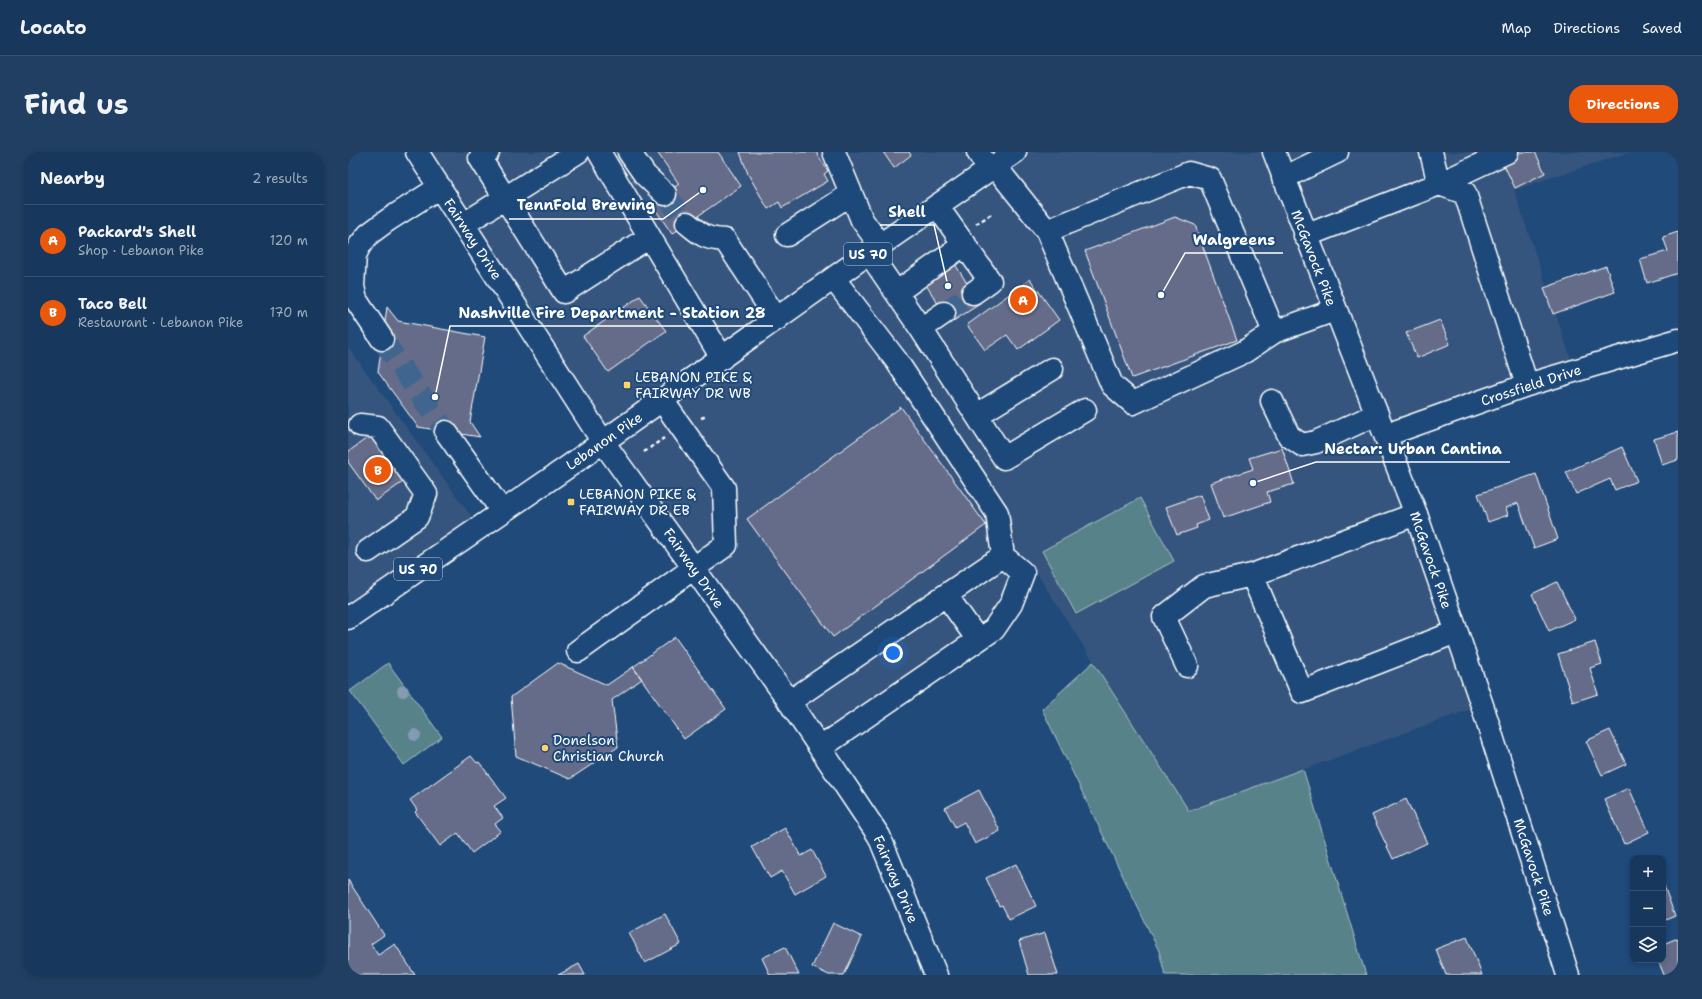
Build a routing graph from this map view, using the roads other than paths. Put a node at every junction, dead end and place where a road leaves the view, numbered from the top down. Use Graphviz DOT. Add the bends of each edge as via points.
graph roads {
  1 [pos="418,152"];
  2 [pos="488,152"];
  3 [pos="578,152"];
  4 [pos="600,152"];
  5 [pos="629,152"];
  6 [pos="834,152"];
  7 [pos="978,152"];
  8 [pos="1015,152"];
  9 [pos="1274,152"];
  10 [pos="1337,152"];
  11 [pos="1431,152"];
  12 [pos="1507,152"];
  13 [pos="992,168"];
  14 [pos="1283,178"];
  15 [pos="1439,184"];
  16 [pos="440,187"];
  17 [pos="664,194"];
  18 [pos="851,194"];
  19 [pos="505,198"];
  20 [pos="937,206"];
  21 [pos="687,223"];
  22 [pos="464,224"];
  23 [pos="1047,231"];
  24 [pos="787,235"];
  25 [pos="1306,236"];
  26 [pos="649,237"];
  27 [pos="964,244"];
  28 [pos="875,249"];
  29 [pos="834,279"];
  30 [pos="897,292"];
  31 [pos="973,292"];
  32 [pos="1335,310"];
  33 [pos="944,313"];
  34 [pos="777,319"];
  35 [pos="921,329"];
  36 [pos="1274,332"];
  37 [pos="382,339"];
  38 [pos="1678,340"];
  39 [pos="722,358"];
  40 [pos="1052,369"];
  41 [pos="1527,385"];
  42 [pos="662,400"];
  43 [pos="1272,401"];
  44 [pos="1085,410"];
  45 [pos="1377,414"];
  46 [pos="977,415"];
  47 [pos="360,425"];
  48 [pos="446,432"];
  49 [pos="1386,435"];
  50 [pos="603,442"];
  51 [pos="502,511"];
  52 [pos="1416,514"];
  53 [pos="368,551"];
  54 [pos="1003,556"];
  55 [pos="693,568"];
  56 [pos="1252,575"];
  57 [pos="946,595"];
  58 [pos="348,618"];
  59 [pos="1456,632"];
  60 [pos="978,640"];
  61 [pos="578,651"];
  62 [pos="1187,666"];
  63 [pos="789,702"];
  64 [pos="820,748"];
  65 [pos="936,975"];
  66 [pos="1568,975"];
  1 -- 16 [label="main road, Fairway Drive"];
  2 -- 19 [label="main road" via="480,158"];
  3 -- 19 [label="main road"];
  4 -- 26 [label="main road"];
  5 -- 17 [label="main road" via="645,175"];
  6 -- 18 [label="main road"];
  7 -- 13 [label="main road"];
  8 -- 13 [label="main road, Lebanon Pike / US 70"];
  9 -- 14 [label="main road, McGavock Pike"];
  10 -- 14 [label="main road"];
  11 -- 15 [label="main road"];
  12 -- 15 [label="main road"];
  13 -- 20 [label="main road, Lebanon Pike / US 70"];
  13 -- 23 [label="main road"];
  14 -- 25 [label="main road, McGavock Pike"];
  15 -- 25 [label="main road"];
  15 -- 41 [label="main road" via="1465,193"];
  16 -- 22 [label="main road, Fairway Drive"];
  16 -- 37 [label="main road" via="369,234 355,255 353,286 356,300"];
  18 -- 24 [label="main road"];
  18 -- 28 [label="main road"];
  19 -- 22 [label="main road"];
  19 -- 26 [label="main road" via="564,292"];
  20 -- 27 [label="main road"];
  20 -- 28 [label="main road, Lebanon Pike / US 70"];
  21 -- 34 [label="main road" via="703,236 725,240"];
  22 -- 50 [label="main road, Fairway Drive"];
  23 -- 36 [label="main road" via="1189,173 1210,179"];
  23 -- 36 [label="main road" via="1112,385 1133,403 1244,352"];
  25 -- 32 [label="main road, McGavock Pike"];
  26 -- 39 [label="main road"];
  27 -- 30 [label="main road"];
  27 -- 31 [label="main road" via="990,281"];
  28 -- 29 [label="main road, Lebanon Pike / US 70"];
  28 -- 30 [label="main road"];
  29 -- 34 [label="main road, Lebanon Pike / US 70"];
  29 -- 54 [label="main road" via="896,360 997,513"];
  30 -- 35 [label="main road"];
  32 -- 36 [label="main road"];
  32 -- 45 [label="main road, McGavock Pike"];
  33 -- 35 [label="main road"];
  34 -- 39 [label="main road, Lebanon Pike / US 70"];
  35 -- 46 [label="main road"];
  38 -- 41 [label="main road, Crossfield Drive"];
  39 -- 42 [label="main road, Lebanon Pike / US 70"];
  40 -- 46 [label="main road"];
  41 -- 49 [label="main road, Crossfield Drive"];
  42 -- 50 [label="main road, Lebanon Pike / US 70"];
  42 -- 55 [label="main road" via="724,488 726,545"];
  43 -- 45 [label="main road" via="1289,436 1302,445 1316,442"];
  44 -- 46 [label="main road" via="1004,458"];
  45 -- 49 [label="main road, McGavock Pike"];
  47 -- 53 [label="main road" via="378,427 426,494 417,517"];
  48 -- 51 [label="main road"];
  49 -- 52 [label="main road, McGavock Pike"];
  50 -- 51 [label="main road, Lebanon Pike / US 70"];
  50 -- 55 [label="main road, Fairway Drive"];
  51 -- 58 [label="main road, Lebanon Pike / US 70"];
  52 -- 56 [label="main road"];
  52 -- 59 [label="main road, McGavock Pike"];
  54 -- 57 [label="main road"];
  54 -- 60 [label="main road" via="1023,573 1011,604 994,629"];
  55 -- 61 [label="main road"];
  55 -- 63 [label="main road, Fairway Drive"];
  56 -- 59 [label="main road" via="1302,692"];
  56 -- 62 [label="main road" via="1204,586 1164,617"];
  57 -- 60 [label="main road"];
  57 -- 63 [label="main road"];
  59 -- 66 [label="main road, McGavock Pike" via="1482,705"];
  60 -- 64 [label="main road"];
  63 -- 64 [label="main road, Fairway Drive"];
  64 -- 65 [label="main road, Fairway Drive" via="879,836"];
}
